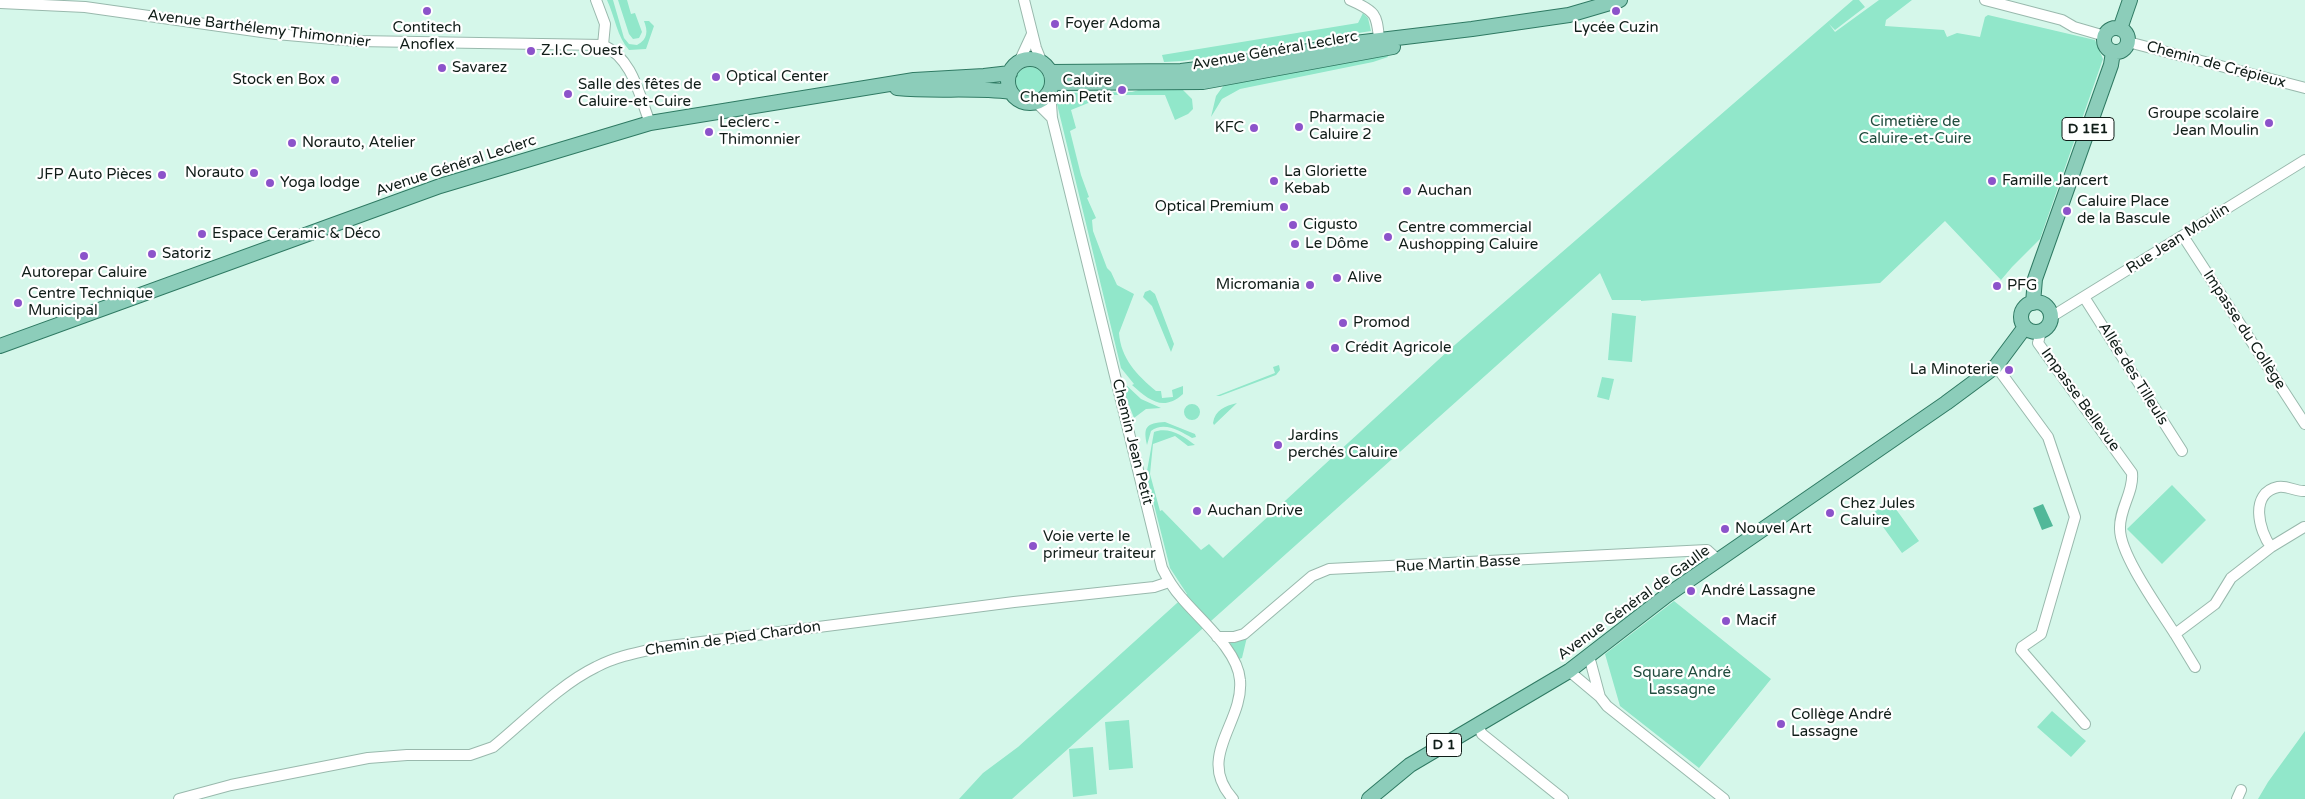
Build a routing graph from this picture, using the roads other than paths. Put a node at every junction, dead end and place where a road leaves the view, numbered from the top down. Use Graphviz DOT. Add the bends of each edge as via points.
graph roads {
  1 [pos="596,0"];
  2 [pos="1024,0"];
  3 [pos="1350,0"];
  4 [pos="1620,0"];
  5 [pos="1985,0"];
  6 [pos="2130,0"];
  7 [pos="0,3"];
  8 [pos="2120,29"];
  9 [pos="1032,34"];
  10 [pos="2105,36"];
  11 [pos="2128,42"];
  12 [pos="603,45"];
  13 [pos="1380,45"];
  14 [pos="2113,52"];
  15 [pos="1014,68"];
  16 [pos="1049,77"];
  17 [pos="879,86"];
  18 [pos="2305,88"];
  19 [pos="1011,92"];
  20 [pos="1036,102"];
  21 [pos="1052,118"];
  22 [pos="650,123"];
  23 [pos="2305,160"];
  24 [pos="2184,236"];
  25 [pos="2084,297"];
  26 [pos="2033,303"];
  27 [pos="2051,317"];
  28 [pos="2025,327"];
  29 [pos="2041,331"];
  30 [pos="0,346"];
  31 [pos="1996,366"];
  32 [pos="2305,424"];
  33 [pos="2182,451"];
  34 [pos="2305,491"];
  35 [pos="2304,526"];
  36 [pos="2270,547"];
  37 [pos="1718,560"];
  38 [pos="1169,582"];
  39 [pos="2175,634"];
  40 [pos="1217,637"];
  41 [pos="1589,656"];
  42 [pos="2195,667"];
  43 [pos="1569,671"];
  44 [pos="1600,696"];
  45 [pos="2085,724"];
  46 [pos="1478,726"];
  47 [pos="179,799"];
  48 [pos="1233,799"];
  49 [pos="1369,799"];
  50 [pos="1563,799"];
  51 [pos="1724,799"];
  1 -- 12 [label="street" via="605,24"];
  2 -- 9 [label="street, Chemin Jean Petit"];
  3 -- 13 [label="street" via="1372,11"];
  4 -- 13 [label="main road, Avenue Général Leclerc" via="1568,15"];
  5 -- 10 [label="street" via="2062,20"];
  6 -- 8 [label="main road"];
  7 -- 12 [label="street, Avenue Barthélemy Thimonnier" via="86,8 276,34 356,41"];
  8 -- 10 [label="main road" via="2110,30"];
  8 -- 11 [label="main road"];
  9 -- 15 [label="street"];
  9 -- 16 [label="street, Chemin Jean Petit"];
  10 -- 14 [label="main road" via="2107,47"];
  11 -- 14 [label="main road" via="2123,50"];
  11 -- 18 [label="street, Chemin de Crépieux"];
  12 -- 22 [label="street" via="614,50 629,66"];
  13 -- 16 [label="main road, Avenue Général Leclerc" via="1181,71"];
  14 -- 26 [label="main road, D 1E1" via="2034,281"];
  15 -- 16 [label="main road" via="1032,60"];
  15 -- 17 [label="main road, Avenue Général Leclerc" via="984,76 924,79"];
  15 -- 19 [label="main road" via="1008,79"];
  16 -- 20 [label="main road" via="1042,99"];
  16 -- 21 [label="street, Chemin Jean Petit"];
  17 -- 19 [label="main road, Avenue Général Leclerc" via="926,91 982,88"];
  17 -- 22 [label="main road, Avenue Général Leclerc"];
  19 -- 20 [label="main road" via="1023,102"];
  20 -- 21 [label="street"];
  21 -- 38 [label="street, Chemin Jean Petit" via="1162,568"];
  22 -- 30 [label="main road, Avenue Général Leclerc" via="433,188"];
  23 -- 24 [label="street, Rue Jean Moulin"];
  24 -- 25 [label="street, Rue Jean Moulin"];
  24 -- 32 [label="street, Impasse du Collège"];
  25 -- 27 [label="street, Rue Jean Moulin"];
  25 -- 33 [label="street, Allée des Tilleuls"];
  26 -- 27 [label="main road" via="2045,305"];
  26 -- 28 [label="main road" via="2022,312"];
  27 -- 29 [label="main road" via="2048,326"];
  28 -- 29 [label="main road" via="2032,332"];
  28 -- 31 [label="main road, Avenue Général de Gaulle / D 1"];
  29 -- 39 [label="street, Impasse Bellevue" via="2038,343 2129,467 2133,481 2120,528 2123,545"];
  31 -- 37 [label="main road, Avenue Général de Gaulle / D 1"];
  31 -- 45 [label="street" via="2048,437 2076,517 2041,634 2022,647 2022,652"];
  34 -- 36 [label="street" via="2280,486 2262,499 2260,524"];
  35 -- 36 [label="street"];
  36 -- 39 [label="street" via="2231,578 2215,604"];
  37 -- 40 [label="street, Rue Martin Basse" via="1707,550 1692,550 1329,570 1312,576 1244,634"];
  37 -- 41 [label="main road, Avenue Général de Gaulle / D 1"];
  38 -- 40 [label="street, Chemin Jean Petit"];
  38 -- 47 [label="street, Chemin de Pied Chardon" via="1154,587 662,647 629,655 578,676 493,747 478,754 368,758 231,785"];
  39 -- 42 [label="street"];
  40 -- 48 [label="street, Chemin Jean Petit" via="1233,660 1240,682 1238,700 1218,760 1221,782"];
  41 -- 43 [label="main road, Avenue Général de Gaulle / D 1"];
  41 -- 44 [label="street"];
  43 -- 44 [label="street"];
  43 -- 46 [label="main road, Avenue Général de Gaulle / D 1"];
  44 -- 51 [label="street" via="1608,706"];
  46 -- 49 [label="main road, Avenue Général de Gaulle / D 1" via="1410,764"];
  46 -- 50 [label="street" via="1482,734"];
}
